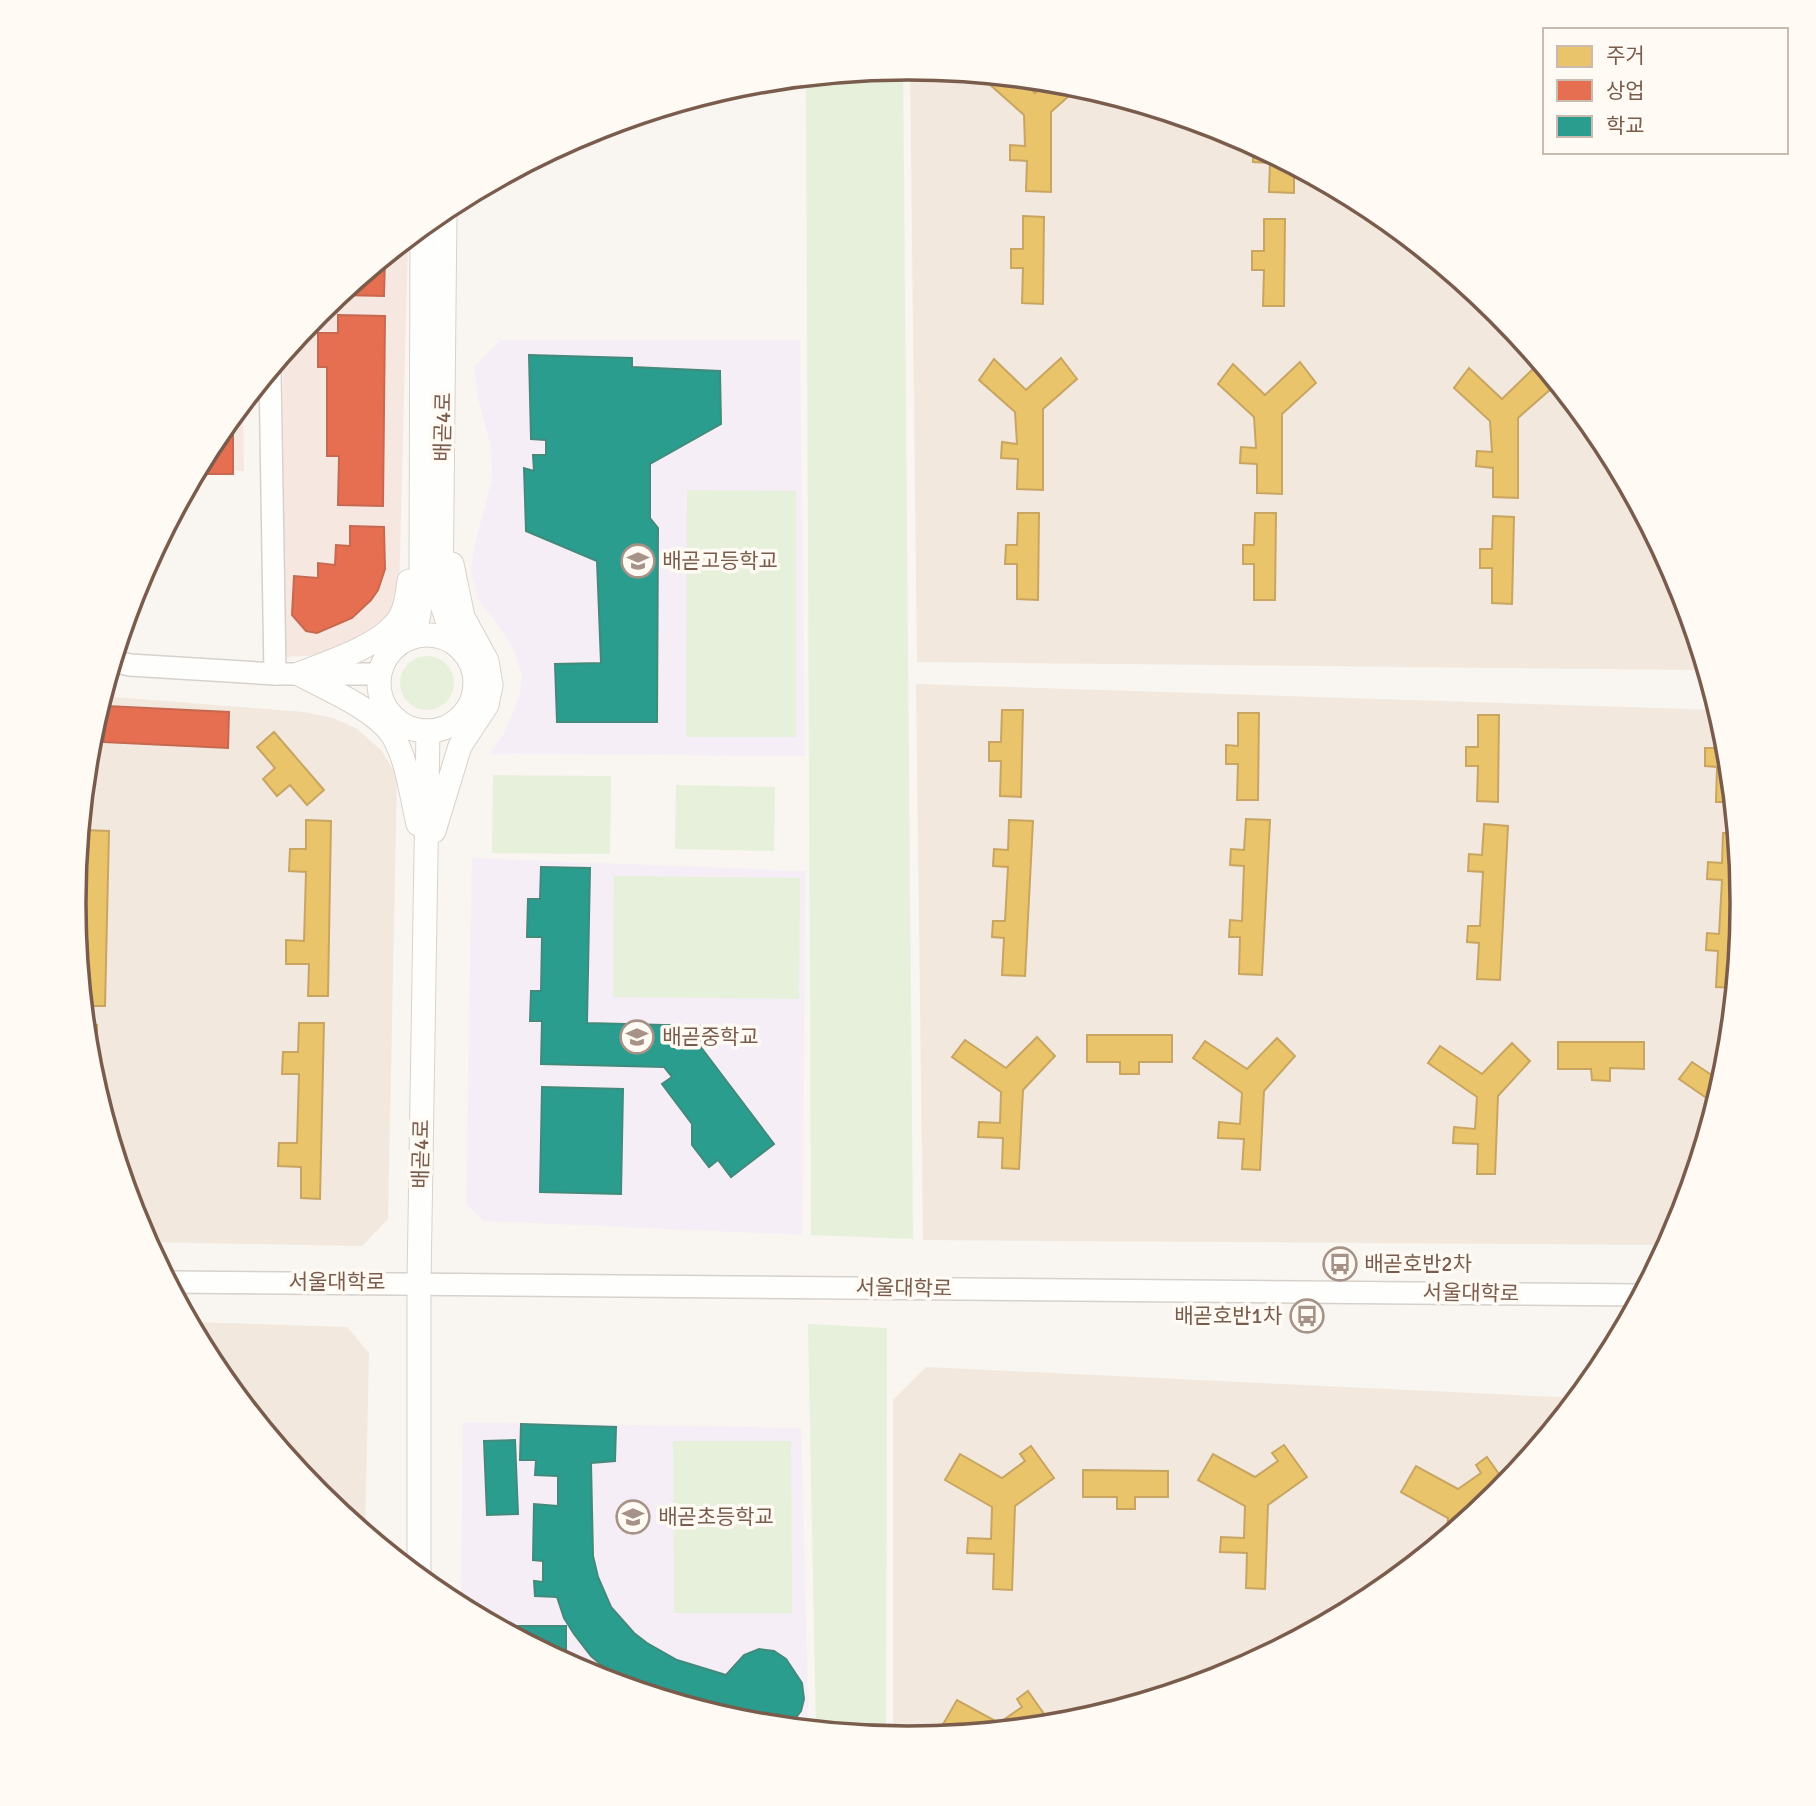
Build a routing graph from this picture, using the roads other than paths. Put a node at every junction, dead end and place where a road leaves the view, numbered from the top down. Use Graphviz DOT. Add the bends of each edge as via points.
graph roads {
  1 [pos="444,224"];
  2 [pos="422,239"];
  3 [pos="270,384"];
  4 [pos="432,488"];
  5 [pos="408,639"];
  6 [pos="455,644"];
  7 [pos="122,663"];
  8 [pos="275,674"];
  9 [pos="299,674"];
  10 [pos="379,674"];
  11 [pos="428,731"];
  12 [pos="426,858"];
  13 [pos="178,1282"];
  14 [pos="419,1283"];
  15 [pos="1631,1295"];
  16 [pos="419,1564"];
  1 -- 4 [label="main road, 배곧4로"];
  2 -- 4 [label="main road, 배곧4로"];
  3 -- 8 [label="street"];
  4 -- 5 [label="main road, 배곧4로" via="419,619"];
  4 -- 6 [label="main road, 배곧4로" via="440,602"];
  4 -- 9 [label="main road" via="404,610 396,623 365,646"];
  4 -- 12 [label="main road" via="463,617 487,661 491,685 487,705 460,746"];
  5 -- 6 [label="main road" via="431,636"];
  5 -- 10 [label="main road" via="394,648"];
  6 -- 11 [label="main road" via="473,670 472,702 450,726"];
  7 -- 8 [label="street"];
  8 -- 9 [label="street"];
  9 -- 10 [label="street"];
  9 -- 12 [label="main road" via="366,711 392,735 402,755"];
  10 -- 11 [label="main road" via="379,690 393,717 405,726"];
  11 -- 12 [label="main road, 배곧4로"];
  12 -- 14 [label="main road, 배곧4로"];
  13 -- 14 [label="street, 서울대학로"];
  14 -- 15 [label="street, 서울대학로"];
  14 -- 16 [label="main road, 배곧4로"];
}
